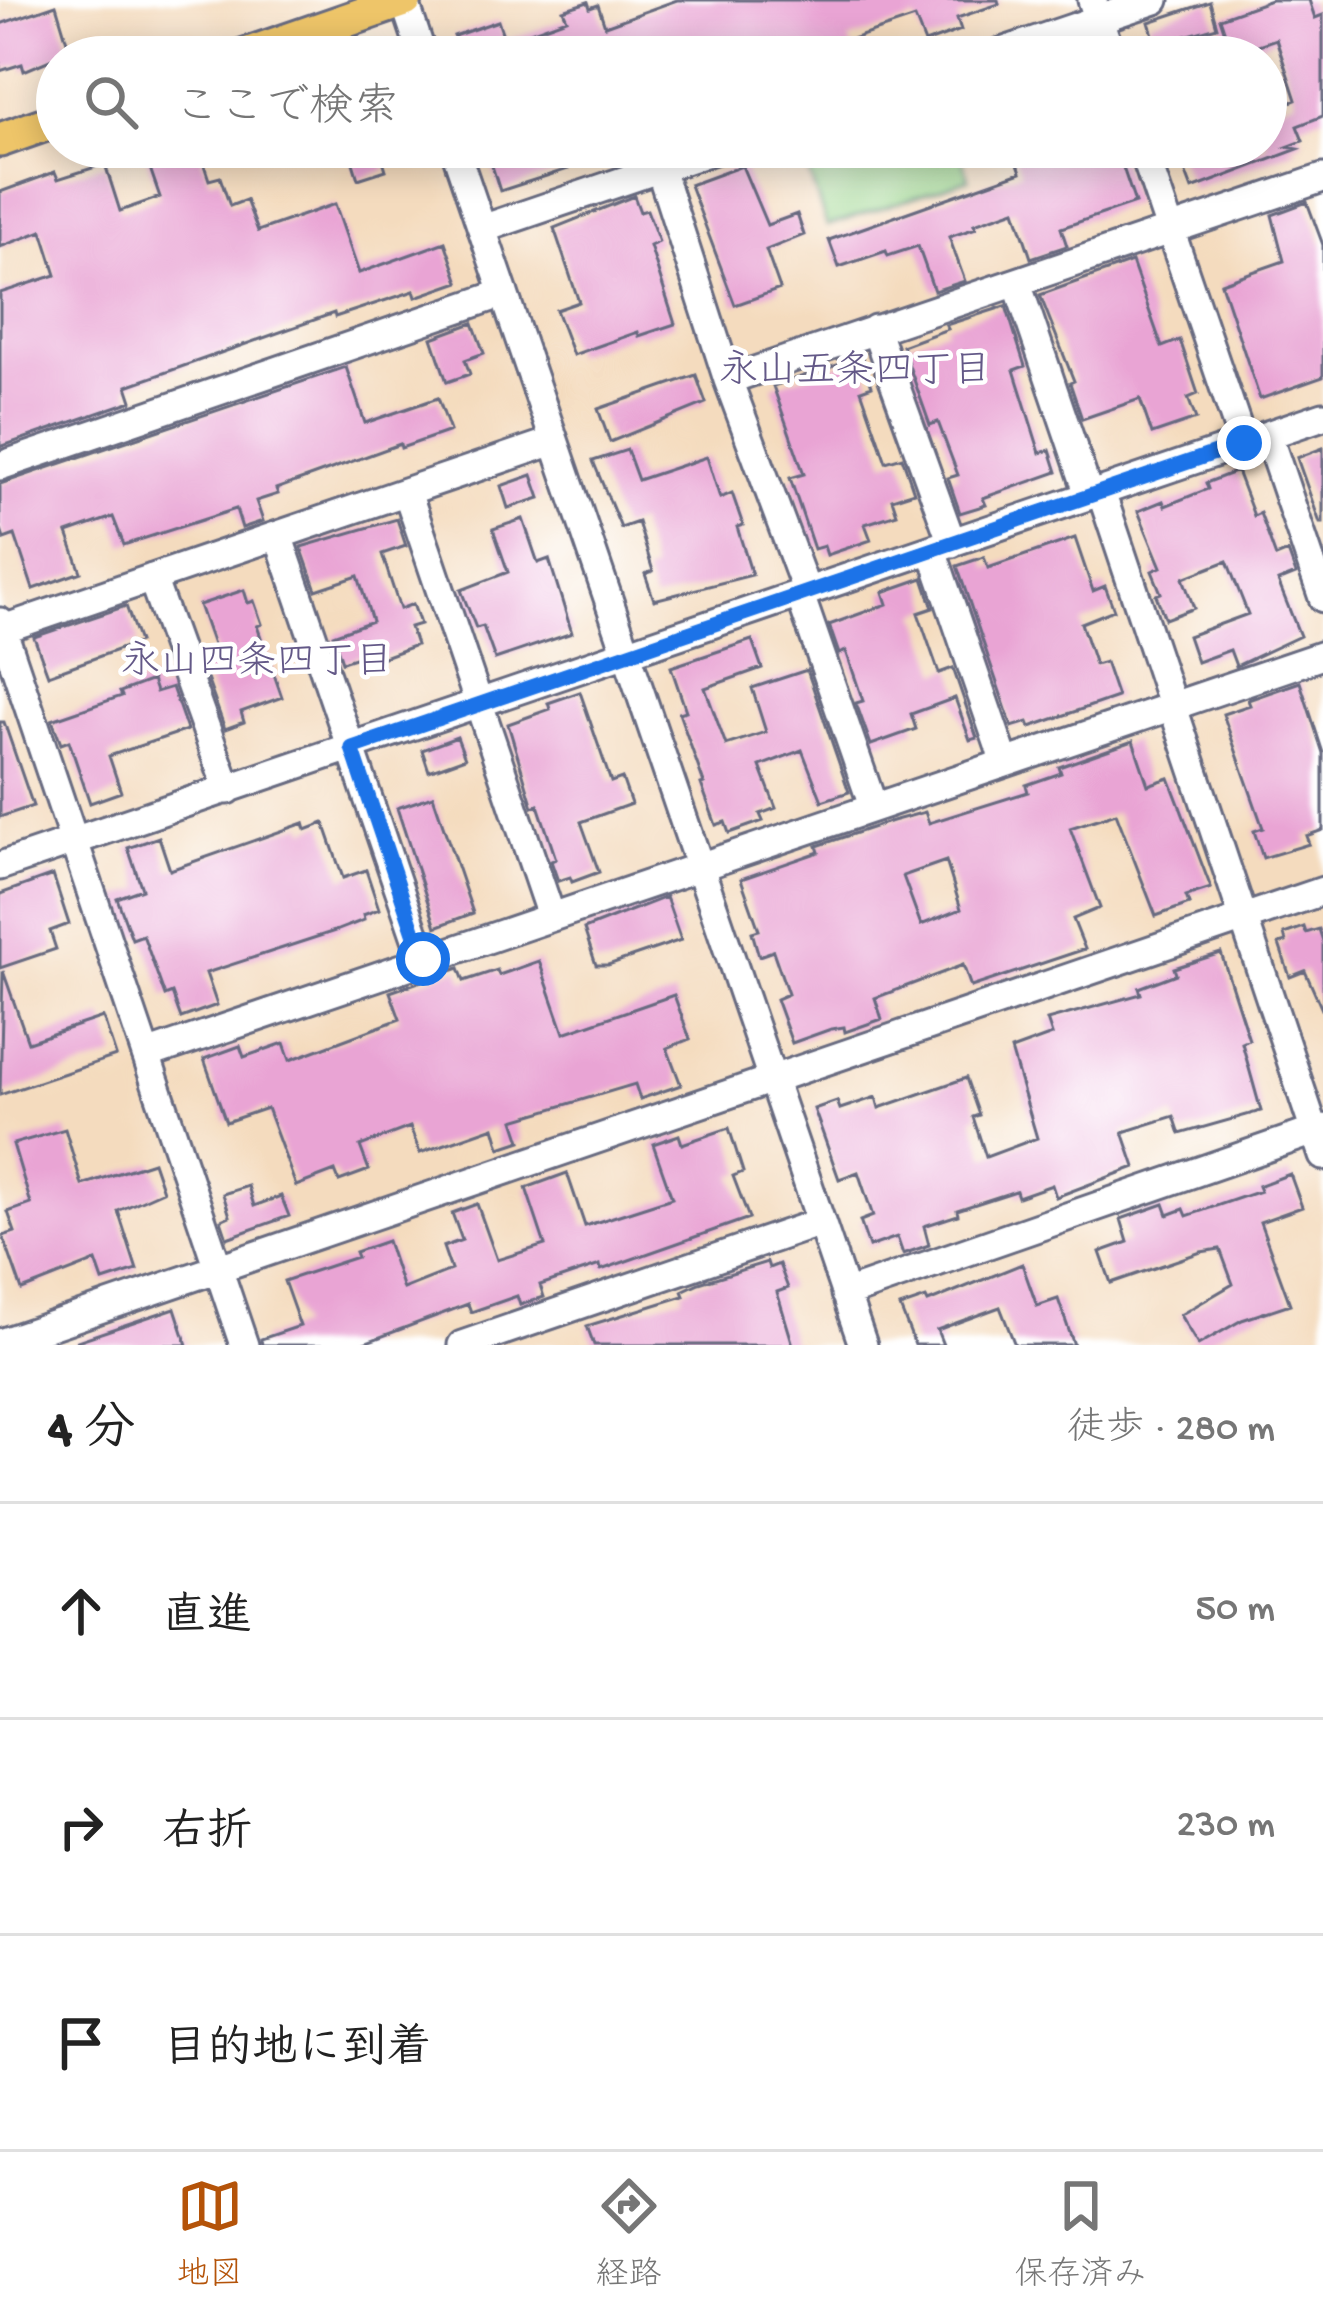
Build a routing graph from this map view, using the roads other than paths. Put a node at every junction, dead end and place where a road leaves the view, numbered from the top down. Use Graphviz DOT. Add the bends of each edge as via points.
graph roads {
  1 [pos="404,0"];
  2 [pos="1155,0"];
  3 [pos="1096,10"];
  4 [pos="300,36"];
  5 [pos="416,36"];
  6 [pos="1036,36"];
  7 [pos="36,127"];
  8 [pos="0,140"];
  9 [pos="461,168"];
  10 [pos="663,168"];
  11 [pos="1149,168"];
  12 [pos="660,169"];
  13 [pos="1323,178"];
  14 [pos="482,229"];
  15 [pos="1169,229"];
  16 [pos="1017,283"];
  17 [pos="504,292"];
  18 [pos="875,329"];
  19 [pos="728,380"];
  20 [pos="1323,416"];
  21 [pos="1256,440"];
  22 [pos="554,441"];
  23 [pos="0,466"];
  24 [pos="407,492"];
  25 [pos="1095,494"];
  26 [pos="278,535"];
  27 [pos="942,546"];
  28 [pos="152,578"];
  29 [pos="803,593"];
  30 [pos="1323,598"];
  31 [pos="1,627"];
  32 [pos="627,653"];
  33 [pos="1323,655"];
  34 [pos="479,704"];
  35 [pos="1173,708"];
  36 [pos="352,748"];
  37 [pos="1005,763"];
  38 [pos="228,790"];
  39 [pos="873,806"];
  40 [pos="74,841"];
  41 [pos="0,866"];
  42 [pos="700,867"];
  43 [pos="1323,891"];
  44 [pos="550,916"];
  45 [pos="1244,917"];
  46 [pos="423,959"];
  47 [pos="146,1055"];
  48 [pos="773,1082"];
  49 [pos="1320,1139"];
  50 [pos="821,1222"];
  51 [pos="219,1270"];
  52 [pos="845,1294"];
  53 [pos="0,1343"];
  54 [pos="244,1345"];
  55 [pos="462,1345"];
  56 [pos="862,1345"];
  1 -- 4 [label="main road"];
  1 -- 5 [label="street"];
  2 -- 3 [label="street"];
  3 -- 6 [label="street"];
  7 -- 8 [label="main road"];
  9 -- 14 [label="street"];
  10 -- 12 [label="street"];
  11 -- 15 [label="street"];
  12 -- 14 [label="street"];
  12 -- 19 [label="street"];
  13 -- 15 [label="street"];
  14 -- 17 [label="street"];
  15 -- 16 [label="street"];
  15 -- 21 [label="street"];
  16 -- 18 [label="street"];
  16 -- 25 [label="street"];
  17 -- 22 [label="street"];
  17 -- 23 [label="street"];
  18 -- 19 [label="street"];
  18 -- 27 [label="street"];
  19 -- 29 [label="street"];
  20 -- 21 [label="street"];
  21 -- 25 [label="street"];
  21 -- 30 [label="street"];
  22 -- 24 [label="street"];
  22 -- 32 [label="street"];
  24 -- 26 [label="street"];
  24 -- 34 [label="street"];
  25 -- 27 [label="street"];
  25 -- 35 [label="street"];
  26 -- 28 [label="street"];
  26 -- 36 [label="street"];
  27 -- 29 [label="street"];
  27 -- 37 [label="street"];
  28 -- 31 [label="street"];
  28 -- 38 [label="street"];
  29 -- 32 [label="street"];
  29 -- 39 [label="street"];
  31 -- 40 [label="street"];
  32 -- 34 [label="street"];
  32 -- 42 [label="street"];
  33 -- 35 [label="street"];
  34 -- 36 [label="street"];
  34 -- 44 [label="street"];
  35 -- 37 [label="street"];
  35 -- 45 [label="street"];
  36 -- 38 [label="street"];
  36 -- 46 [label="street"];
  37 -- 39 [label="street"];
  38 -- 40 [label="street"];
  39 -- 42 [label="street"];
  40 -- 41 [label="street"];
  40 -- 47 [label="street"];
  42 -- 44 [label="street"];
  42 -- 48 [label="street"];
  43 -- 45 [label="street"];
  44 -- 46 [label="street"];
  45 -- 48 [label="street"];
  45 -- 49 [label="street"];
  46 -- 47 [label="street"];
  47 -- 51 [label="street"];
  48 -- 50 [label="street"];
  48 -- 51 [label="street"];
  49 -- 52 [label="street"];
  50 -- 52 [label="street"];
  50 -- 55 [label="street"];
  51 -- 53 [label="street"];
  51 -- 54 [label="street"];
  52 -- 56 [label="street"];
}
